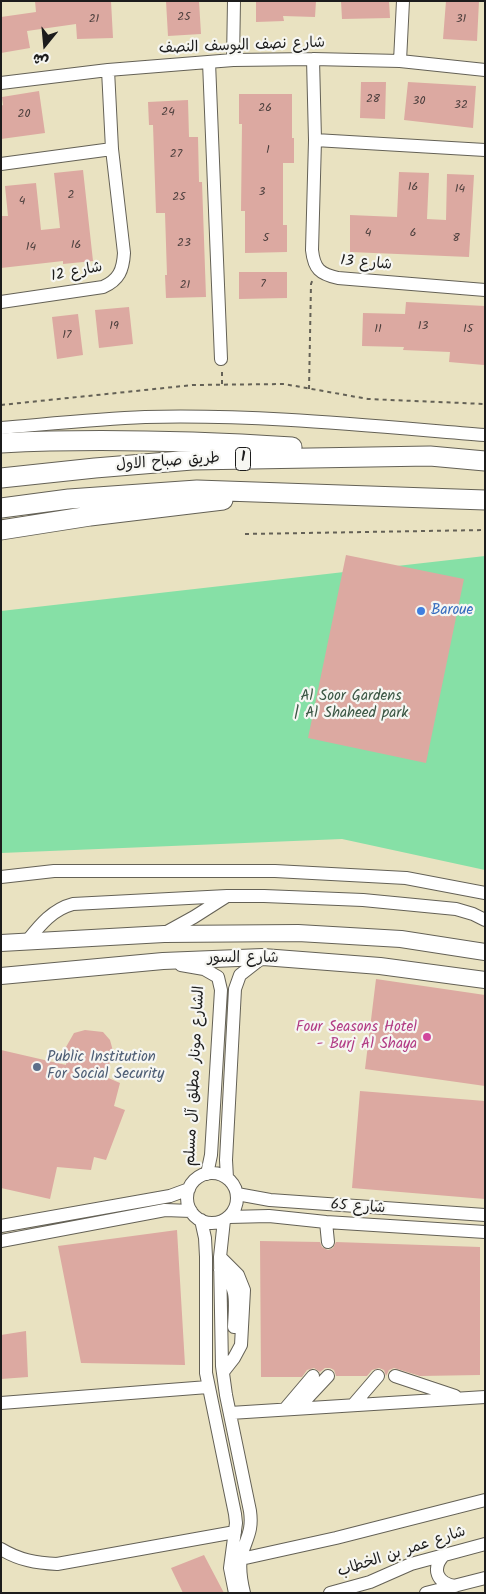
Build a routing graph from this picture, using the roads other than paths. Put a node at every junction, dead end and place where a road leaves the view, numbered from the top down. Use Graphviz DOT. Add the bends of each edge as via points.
graph roads {
  1 [pos="234,1"];
  2 [pos="403,1"];
  3 [pos="313,59"];
  4 [pos="232,60"];
  5 [pos="400,61"];
  6 [pos="209,62"];
  7 [pos="108,70"];
  8 [pos="485,70"];
  9 [pos="1,82"];
  10 [pos="315,140"];
  11 [pos="112,149"];
  12 [pos="485,150"];
  13 [pos="1,164"];
  14 [pos="485,290"];
  15 [pos="1,302"];
  16 [pos="221,359"];
  17 [pos="1,428"];
  18 [pos="485,435"];
  19 [pos="1,444"];
  20 [pos="430,456"];
  21 [pos="485,461"];
  22 [pos="1,478"];
  23 [pos="313,493"];
  24 [pos="485,500"];
  25 [pos="1,508"];
  26 [pos="1,530"];
  27 [pos="1,877"];
  28 [pos="485,893"];
  29 [pos="227,896"];
  30 [pos="485,920"];
  31 [pos="164,934"];
  32 [pos="28,940"];
  33 [pos="1,943"];
  34 [pos="485,952"];
  35 [pos="263,957"];
  36 [pos="164,961"];
  37 [pos="75,970"];
  38 [pos="1,976"];
  39 [pos="485,980"];
  40 [pos="1,984"];
  41 [pos="207,1174"];
  42 [pos="227,1178"];
  43 [pos="189,1189"];
  44 [pos="237,1194"];
  45 [pos="485,1215"];
  46 [pos="196,1216"];
  47 [pos="226,1218"];
  48 [pos="326,1222"];
  49 [pos="1,1226"];
  50 [pos="485,1232"];
  51 [pos="1,1241"];
  52 [pos="328,1242"];
  53 [pos="220,1263"];
  54 [pos="222,1369"];
  55 [pos="313,1376"];
  56 [pos="328,1376"];
  57 [pos="378,1376"];
  58 [pos="395,1376"];
  59 [pos="208,1387"];
  60 [pos="485,1397"];
  61 [pos="462,1399"];
  62 [pos="1,1403"];
  63 [pos="353,1405"];
  64 [pos="291,1409"];
  65 [pos="230,1413"];
  66 [pos="485,1500"];
  67 [pos="235,1532"];
  68 [pos="485,1544"];
  69 [pos="1,1549"];
  70 [pos="444,1554"];
  71 [pos="241,1559"];
  72 [pos="485,1578"];
  73 [pos="455,1586"];
  74 [pos="235,1593"];
  75 [pos="244,1593"];
  76 [pos="330,1593"];
  77 [pos="426,1593"];
  1 -- 4 [label="street"];
  2 -- 5 [label="street"];
  3 -- 4 [label="street, شارع نصف اليوسف النصف"];
  3 -- 5 [label="street, شارع نصف اليوسف النصف"];
  3 -- 10 [label="street, شارع 13"];
  4 -- 6 [label="street, شارع نصف اليوسف النصف"];
  5 -- 8 [label="street, شارع نصف اليوسف النصف"];
  6 -- 7 [label="street, شارع نصف اليوسف النصف"];
  6 -- 16 [label="street"];
  7 -- 9 [label="street, شارع نصف اليوسف النصف"];
  7 -- 11 [label="street, شارع 12"];
  10 -- 12 [label="street"];
  10 -- 14 [label="street, شارع 13" via="312,250 317,268 338,278"];
  11 -- 13 [label="street"];
  11 -- 15 [label="street, شارع 12" via="124,253 120,274 103,287"];
  17 -- 18 [label="street" via="145,417 246,418"];
  19 -- 20 [label="highway" via="195,441"];
  20 -- 21 [label="highway, طريق صباح الاول / 1"];
  20 -- 22 [label="highway, طريق صباح الاول / 1" via="192,460"];
  23 -- 24 [label="highway, طريق صباح الاول / 1"];
  23 -- 25 [label="highway, طريق صباح الاول / 1" via="197,490 69,499"];
  23 -- 26 [label="highway" via="120,512"];
  27 -- 28 [label="street" via="54,871 275,870 406,878"];
  29 -- 30 [label="street" via="363,900 456,909"];
  29 -- 31 [label="street"];
  29 -- 32 [label="street" via="62,906"];
  31 -- 32 [label="main road, شارع السور"];
  31 -- 34 [label="main road, شارع السور" via="298,933 401,939"];
  32 -- 33 [label="main road, شارع السور"];
  35 -- 36 [label="main road, شارع السور"];
  35 -- 39 [label="main road, شارع السور" via="380,966"];
  35 -- 42 [label="street" via="240,975 235,989"];
  36 -- 37 [label="main road, شارع السور"];
  36 -- 41 [label="street, الشارع مونار مطلق آل مسلم" via="204,969 218,977 221,990 211,1155"];
  37 -- 38 [label="main road, شارع السور"];
  37 -- 40 [label="main road"];
  41 -- 42 [label="street"];
  41 -- 43 [label="street" via="196,1179"];
  42 -- 44 [label="street"];
  43 -- 46 [label="street" via="188,1204"];
  43 -- 49 [label="street" via="170,1196"];
  44 -- 45 [label="street, شارع 65" via="270,1200"];
  44 -- 47 [label="street" via="236,1206"];
  46 -- 47 [label="street" via="212,1223"];
  46 -- 51 [label="street" via="165,1210"];
  46 -- 59 [label="street" via="206,1247 205,1358"];
  47 -- 48 [label="street, شارع 65" via="269,1216"];
  47 -- 53 [label="street"];
  48 -- 50 [label="street, شارع 65"];
  48 -- 52 [label="street"];
  53 -- 54 [label="street"];
  53 -- 54 [label="street" via="240,1277 244,1294 241,1345 234,1358"];
  54 -- 65 [label="street"];
  55 -- 64 [label="street"];
  56 -- 64 [label="street"];
  57 -- 63 [label="street"];
  58 -- 61 [label="street"];
  59 -- 62 [label="street"];
  59 -- 67 [label="street" via="235,1514"];
  60 -- 61 [label="street"];
  61 -- 63 [label="street"];
  63 -- 64 [label="street"];
  64 -- 65 [label="street"];
  65 -- 71 [label="street" via="251,1518 250,1533"];
  66 -- 71 [label="street"];
  67 -- 69 [label="street" via="57,1564 20,1559"];
  67 -- 74 [label="street" via="230,1568"];
  68 -- 70 [label="street, شارع عمر بن الخطاب"];
  70 -- 73 [label="street" via="439,1560 438,1575 448,1585"];
  70 -- 76 [label="street, شارع عمر بن الخطاب" via="410,1564 370,1582"];
  71 -- 75 [label="street"];
  72 -- 73 [label="street"];
  73 -- 77 [label="street"];
}
